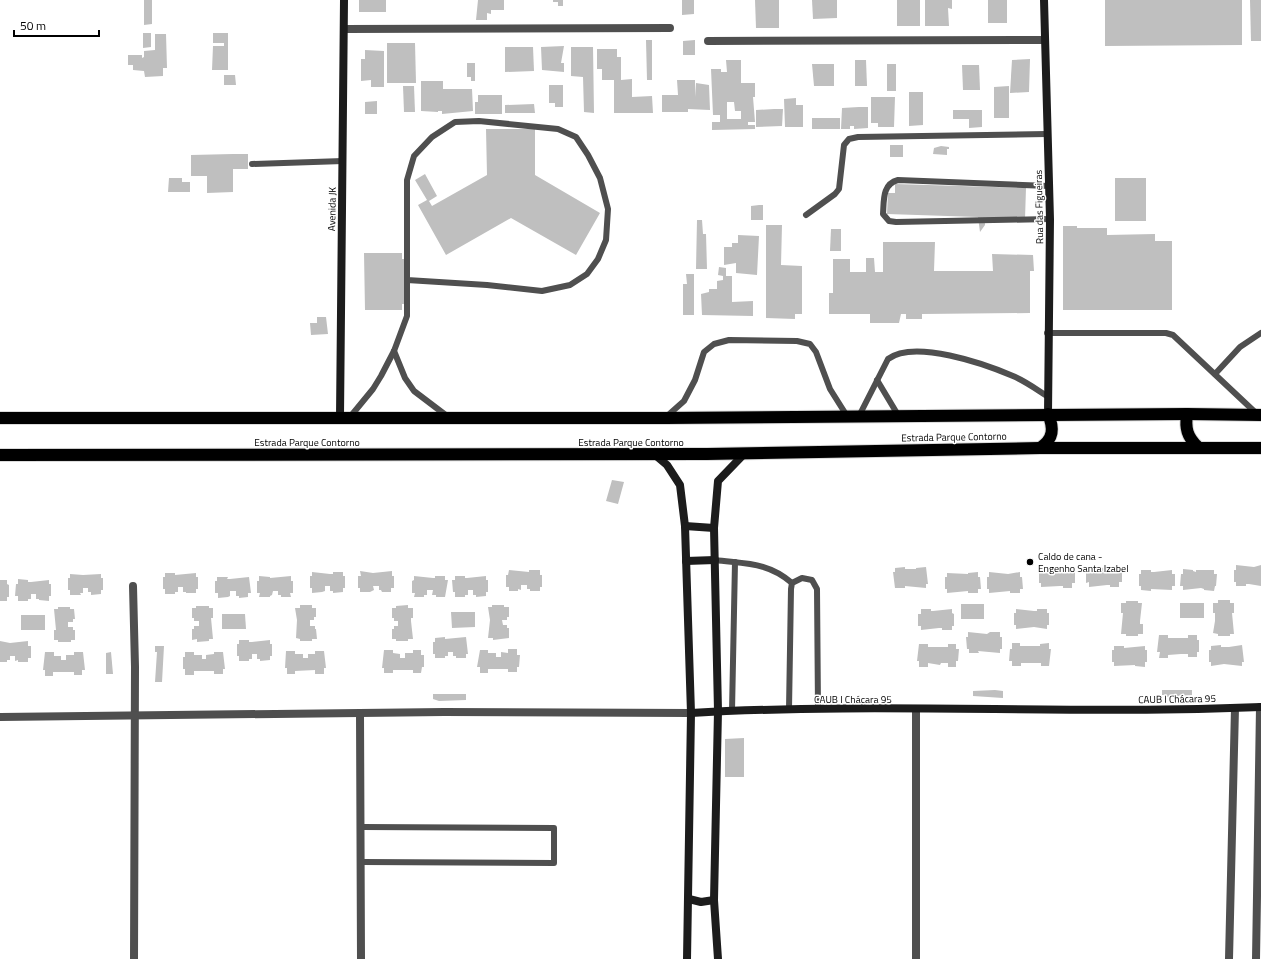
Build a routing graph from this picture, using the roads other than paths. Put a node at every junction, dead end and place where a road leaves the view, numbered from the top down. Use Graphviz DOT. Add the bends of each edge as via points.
graph roads {
  1 [pos="344,0"];
  2 [pos="1044,0"];
  3 [pos="670,28"];
  4 [pos="344,29"];
  5 [pos="1044,40"];
  6 [pos="708,41"];
  7 [pos="1047,134"];
  8 [pos="343,161"];
  9 [pos="252,164"];
  10 [pos="1049,186"];
  11 [pos="806,215"];
  12 [pos="1050,219"];
  13 [pos="407,280"];
  14 [pos="1047,333"];
  15 [pos="1261,333"];
  16 [pos="394,351"];
  17 [pos="1215,374"];
  18 [pos="878,380"];
  19 [pos="1048,396"];
  20 [pos="1048,414"];
  21 [pos="1187,414"];
  22 [pos="1260,415"];
  23 [pos="853,416"];
  24 [pos="898,416"];
  25 [pos="345,417"];
  26 [pos="449,417"];
  27 [pos="0,418"];
  28 [pos="664,418"];
  29 [pos="1040,448"];
  30 [pos="1198,448"];
  31 [pos="1261,448"];
  32 [pos="745,453"];
  33 [pos="0,454"];
  34 [pos="654,454"];
  35 [pos="685,526"];
  36 [pos="714,528"];
  37 [pos="715,560"];
  38 [pos="686,561"];
  39 [pos="734,562"];
  40 [pos="792,583"];
  41 [pos="133,586"];
  42 [pos="1260,707"];
  43 [pos="1235,708"];
  44 [pos="789,709"];
  45 [pos="818,709"];
  46 [pos="916,710"];
  47 [pos="718,711"];
  48 [pos="732,711"];
  49 [pos="360,713"];
  50 [pos="691,713"];
  51 [pos="134,716"];
  52 [pos="0,717"];
  53 [pos="362,827"];
  54 [pos="362,862"];
  55 [pos="689,899"];
  56 [pos="714,900"];
  57 [pos="134,959"];
  58 [pos="361,959"];
  59 [pos="687,959"];
  60 [pos="718,959"];
  61 [pos="916,959"];
  62 [pos="1229,959"];
  63 [pos="1256,959"];
  1 -- 4 [label="street, Avenida JK"];
  2 -- 5 [label="street, Rua das Figueiras"];
  3 -- 4 [label="street"];
  4 -- 8 [label="street, Avenida JK"];
  5 -- 6 [label="street"];
  5 -- 7 [label="street, Rua das Figueiras"];
  7 -- 10 [label="street, Rua das Figueiras"];
  7 -- 11 [label="lane" via="850,139 844,145 839,189"];
  8 -- 9 [label="lane"];
  8 -- 25 [label="street, Avenida JK"];
  10 -- 12 [label="street, Rua das Figueiras"];
  10 -- 12 [label="lane" via="892,181 885,192 883,214 890,221 896,222"];
  12 -- 14 [label="street, Rua das Figueiras"];
  13 -- 13 [label="lane" via="542,291 570,285 587,274 598,259 606,240 608,210 600,178 576,138 558,129 479,121 455,122 432,137 414,156 407,180"];
  13 -- 16 [label="lane" via="407,316"];
  14 -- 17 [label="lane" via="1166,332 1180,341"];
  14 -- 19 [label="street, Rua das Figueiras"];
  15 -- 17 [label="lane" via="1240,347"];
  16 -- 25 [label="lane" via="373,389"];
  16 -- 26 [label="lane" via="405,378 414,391"];
  17 -- 22 [label="lane"];
  18 -- 19 [label="lane" via="888,359 895,354 906,351 935,351 996,369"];
  18 -- 23 [label="lane"];
  18 -- 24 [label="lane"];
  19 -- 20 [label="street, Rua das Figueiras"];
  20 -- 21 [label="highway"];
  20 -- 24 [label="highway"];
  20 -- 29 [label="highway" via="1053,426 1052,433 1050,439"];
  21 -- 22 [label="highway"];
  21 -- 30 [label="highway" via="1187,432"];
  23 -- 24 [label="highway"];
  23 -- 28 [label="highway"];
  23 -- 28 [label="lane" via="830,389 816,352 810,344 797,341 729,340 714,344 704,352 695,380 684,401"];
  25 -- 26 [label="highway"];
  25 -- 27 [label="highway"];
  26 -- 28 [label="highway"];
  29 -- 30 [label="highway, Estrada Parque Contorno"];
  29 -- 32 [label="highway, Estrada Parque Contorno"];
  30 -- 31 [label="highway, Estrada Parque Contorno"];
  32 -- 34 [label="highway, Estrada Parque Contorno"];
  32 -- 36 [label="street" via="718,481"];
  33 -- 34 [label="highway, Estrada Parque Contorno"];
  34 -- 35 [label="street" via="667,465 680,485"];
  35 -- 36 [label="street"];
  35 -- 38 [label="street"];
  36 -- 37 [label="street"];
  37 -- 38 [label="street"];
  37 -- 39 [label="lane"];
  37 -- 47 [label="street"];
  38 -- 50 [label="street"];
  39 -- 40 [label="lane" via="762,565 782,574"];
  39 -- 48 [label="lane"];
  40 -- 44 [label="lane"];
  40 -- 45 [label="lane" via="802,578 812,580 816,589"];
  41 -- 51 [label="street"];
  42 -- 43 [label="street, CAUB I Chácara 95"];
  42 -- 63 [label="street"];
  43 -- 46 [label="street, CAUB I Chácara 95"];
  43 -- 62 [label="street"];
  44 -- 45 [label="street, CAUB I Chácara 95"];
  44 -- 48 [label="street, CAUB I Chácara 95"];
  45 -- 46 [label="street, CAUB I Chácara 95"];
  46 -- 61 [label="street"];
  47 -- 48 [label="street, CAUB I Chácara 95"];
  47 -- 50 [label="street, CAUB I Chácara 95"];
  47 -- 56 [label="street"];
  49 -- 50 [label="street"];
  49 -- 51 [label="street"];
  49 -- 53 [label="street"];
  50 -- 55 [label="street"];
  51 -- 52 [label="street"];
  51 -- 57 [label="street"];
  53 -- 54 [label="street"];
  53 -- 54 [label="lane" via="554,828 554,863"];
  54 -- 58 [label="street"];
  55 -- 56 [label="street" via="701,902"];
  55 -- 59 [label="street"];
  56 -- 60 [label="street"];
}
